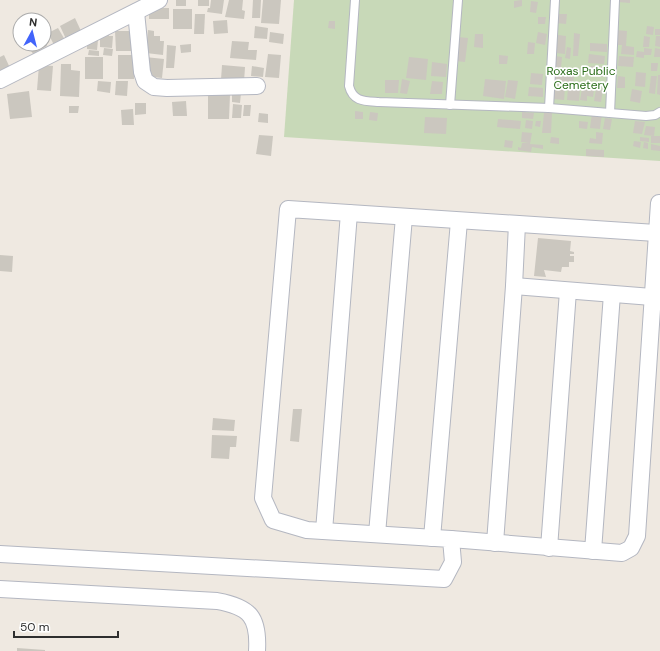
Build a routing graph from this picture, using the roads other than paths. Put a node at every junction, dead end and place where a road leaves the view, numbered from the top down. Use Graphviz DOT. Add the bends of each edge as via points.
graph roads {
  1 [pos="159,0"];
  2 [pos="355,0"];
  3 [pos="458,0"];
  4 [pos="555,0"];
  5 [pos="615,0"];
  6 [pos="136,12"];
  7 [pos="0,80"];
  8 [pos="257,86"];
  9 [pos="450,105"];
  10 [pos="549,108"];
  11 [pos="660,112"];
  12 [pos="610,113"];
  13 [pos="659,203"];
  14 [pos="349,213"];
  15 [pos="404,217"];
  16 [pos="459,220"];
  17 [pos="517,224"];
  18 [pos="656,233"];
  19 [pos="514,286"];
  20 [pos="568,291"];
  21 [pos="612,294"];
  22 [pos="652,297"];
  23 [pos="324,531"];
  24 [pos="377,534"];
  25 [pos="432,538"];
  26 [pos="452,539"];
  27 [pos="495,543"];
  28 [pos="549,548"];
  29 [pos="593,551"];
  30 [pos="0,554"];
  31 [pos="0,589"];
  32 [pos="257,651"];
  1 -- 6 [label="street"];
  2 -- 9 [label="lane" via="349,70 351,94 358,100 372,102"];
  3 -- 9 [label="lane"];
  4 -- 10 [label="lane"];
  5 -- 12 [label="lane"];
  6 -- 7 [label="street"];
  6 -- 8 [label="street" via="145,81 154,86 167,88"];
  9 -- 10 [label="lane"];
  10 -- 12 [label="lane"];
  11 -- 12 [label="lane" via="646,116"];
  13 -- 18 [label="street"];
  14 -- 15 [label="street"];
  14 -- 23 [label="street"];
  14 -- 23 [label="street" via="288,209 263,490 263,498 274,520 307,530"];
  15 -- 16 [label="street"];
  15 -- 24 [label="street"];
  16 -- 17 [label="street"];
  16 -- 25 [label="street"];
  17 -- 18 [label="street"];
  17 -- 19 [label="street"];
  18 -- 22 [label="street"];
  19 -- 20 [label="street"];
  19 -- 27 [label="street"];
  20 -- 21 [label="street"];
  20 -- 28 [label="street"];
  21 -- 22 [label="street"];
  21 -- 29 [label="street"];
  22 -- 29 [label="street" via="637,536 631,548 622,552"];
  23 -- 24 [label="street"];
  24 -- 25 [label="street"];
  25 -- 26 [label="street"];
  26 -- 27 [label="street"];
  26 -- 30 [label="street" via="453,562 444,579"];
  27 -- 28 [label="street"];
  28 -- 29 [label="street"];
  31 -- 32 [label="street" via="236,604 248,611 256,622"];
}
